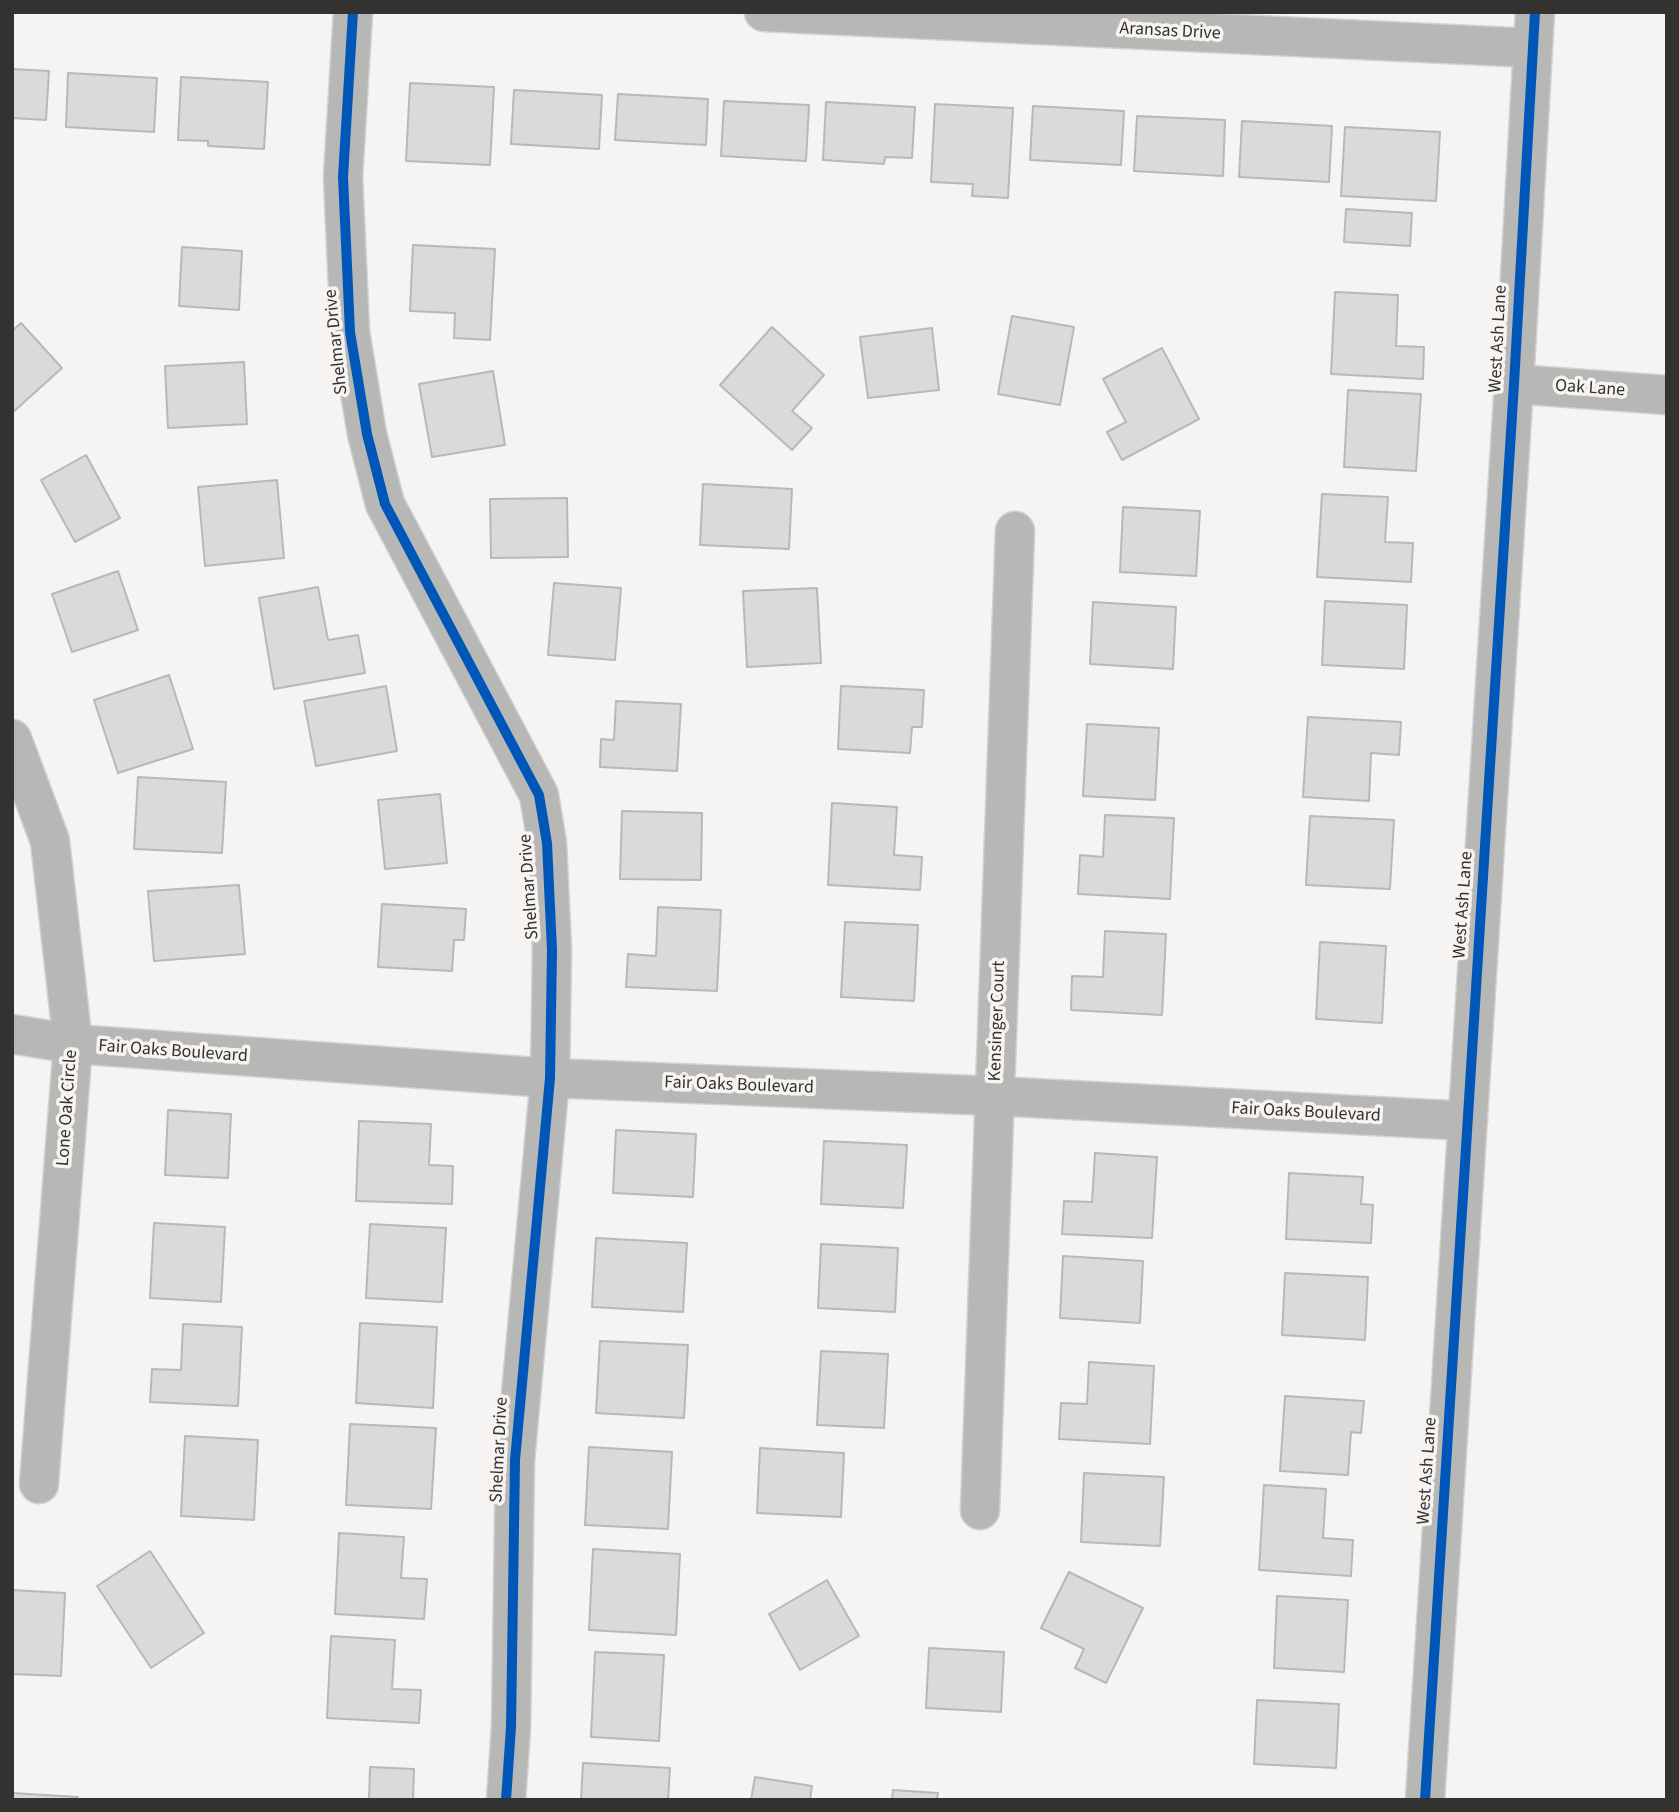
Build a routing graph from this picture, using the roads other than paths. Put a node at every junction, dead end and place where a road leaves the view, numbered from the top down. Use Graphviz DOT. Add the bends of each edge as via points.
graph roads {
  1 [pos="353,12"];
  2 [pos="780,13"];
  3 [pos="1239,24"];
  4 [pos="1534,30"];
  5 [pos="1514,384"];
  6 [pos="1667,395"];
  7 [pos="1015,531"];
  8 [pos="12,739"];
  9 [pos="12,1034"];
  10 [pos="73,1044"];
  11 [pos="551,1078"];
  12 [pos="995,1096"];
  13 [pos="1468,1121"];
  14 [pos="39,1484"];
  15 [pos="980,1510"];
  16 [pos="506,1800"];
  17 [pos="1425,1800"];
  1 -- 11 [label="street, Shelmar Drive" via="343,177 350,332 367,434 385,504 539,795 547,843 552,950"];
  2 -- 3 [label="street, Aransas Drive"];
  3 -- 4 [label="street, Aransas Drive"];
  4 -- 5 [label="street, West Ash Lane"];
  5 -- 6 [label="street, Oak Lane"];
  5 -- 13 [label="street, West Ash Lane"];
  7 -- 12 [label="street, Kensinger Court"];
  8 -- 10 [label="street, Lone Oak Circle" via="50,841"];
  9 -- 10 [label="street, Fair Oaks Boulevard"];
  10 -- 11 [label="street, Fair Oaks Boulevard"];
  10 -- 14 [label="street, Lone Oak Circle"];
  11 -- 12 [label="street, Fair Oaks Boulevard"];
  11 -- 16 [label="street, Shelmar Drive" via="515,1460"];
  12 -- 13 [label="street, Fair Oaks Boulevard"];
  12 -- 15 [label="street, Kensinger Court"];
  13 -- 17 [label="street, West Ash Lane"];
}
